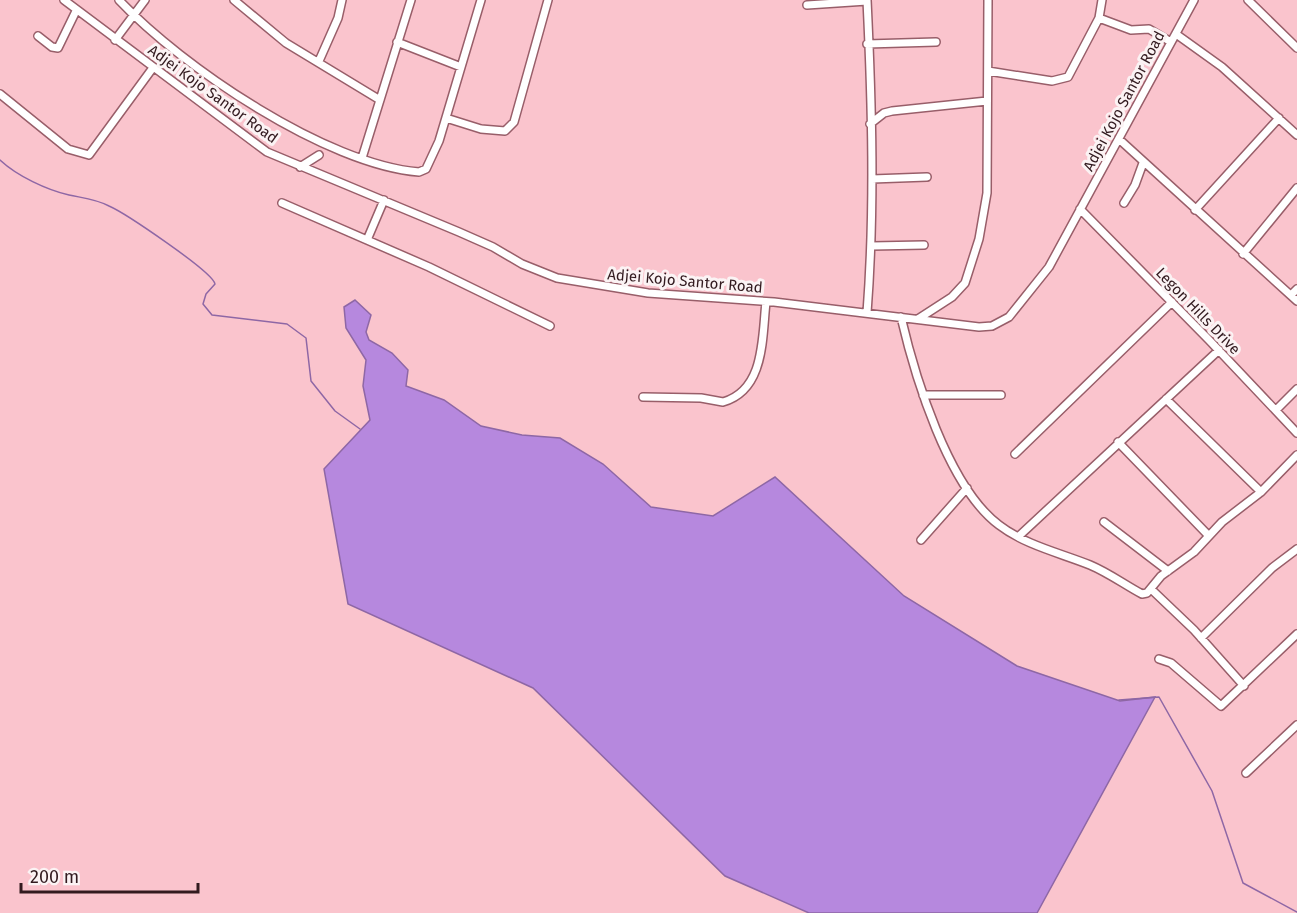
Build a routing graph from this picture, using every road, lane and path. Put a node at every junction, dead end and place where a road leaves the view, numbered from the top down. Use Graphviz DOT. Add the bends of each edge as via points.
graph roads {
  1 [pos="64,0"];
  2 [pos="119,0"];
  3 [pos="145,0"];
  4 [pos="234,0"];
  5 [pos="342,0"];
  6 [pos="411,0"];
  7 [pos="481,0"];
  8 [pos="548,0"];
  9 [pos="988,0"];
  10 [pos="1102,0"];
  11 [pos="1194,0"];
  12 [pos="867,1"];
  13 [pos="1249,1"];
  14 [pos="807,5"];
  15 [pos="76,11"];
  16 [pos="134,16"];
  17 [pos="1099,18"];
  18 [pos="1176,34"];
  19 [pos="38,36"];
  20 [pos="115,40"];
  21 [pos="397,42"];
  22 [pos="936,42"];
  23 [pos="1171,42"];
  24 [pos="867,44"];
  25 [pos="1297,48"];
  26 [pos="319,61"];
  27 [pos="461,67"];
  28 [pos="152,69"];
  29 [pos="988,71"];
  30 [pos="0,94"];
  31 [pos="380,100"];
  32 [pos="987,101"];
  33 [pos="446,118"];
  34 [pos="1279,118"];
  35 [pos="870,124"];
  36 [pos="1297,135"];
  37 [pos="1120,140"];
  38 [pos="319,155"];
  39 [pos="362,159"];
  40 [pos="1143,163"];
  41 [pos="300,166"];
  42 [pos="927,177"];
  43 [pos="872,179"];
  44 [pos="1297,188"];
  45 [pos="384,200"];
  46 [pos="282,203"];
  47 [pos="1124,203"];
  48 [pos="1080,209"];
  49 [pos="1195,210"];
  50 [pos="367,240"];
  51 [pos="924,245"];
  52 [pos="872,246"];
  53 [pos="1243,254"];
  54 [pos="1297,289"];
  55 [pos="1291,295"];
  56 [pos="1297,301"];
  57 [pos="766,302"];
  58 [pos="1172,302"];
  59 [pos="867,313"];
  60 [pos="901,317"];
  61 [pos="918,319"];
  62 [pos="550,326"];
  63 [pos="1219,350"];
  64 [pos="1297,389"];
  65 [pos="923,395"];
  66 [pos="1000,395"];
  67 [pos="643,397"];
  68 [pos="1166,399"];
  69 [pos="1275,410"];
  70 [pos="1297,433"];
  71 [pos="1118,442"];
  72 [pos="1015,454"];
  73 [pos="1297,455"];
  74 [pos="967,488"];
  75 [pos="1260,492"];
  76 [pos="1104,522"];
  77 [pos="1019,536"];
  78 [pos="1209,536"];
  79 [pos="921,540"];
  80 [pos="1297,549"];
  81 [pos="1168,571"];
  82 [pos="1151,589"];
  83 [pos="1297,634"];
  84 [pos="1201,638"];
  85 [pos="1160,659"];
  86 [pos="1244,686"];
  87 [pos="1297,725"];
  88 [pos="1246,772"];
  1 -- 15 [label="street, Adjei Kojo Santor Road"];
  2 -- 16 [label="street"];
  3 -- 16 [label="street"];
  4 -- 26 [label="street" via="286,43"];
  5 -- 26 [label="street" via="339,18"];
  6 -- 21 [label="street"];
  7 -- 27 [label="street"];
  8 -- 33 [label="street" via="514,122 506,131 481,129"];
  9 -- 29 [label="street"];
  10 -- 17 [label="street"];
  11 -- 18 [label="street, Adjei Kojo Santor Road"];
  12 -- 14 [label="street"];
  12 -- 24 [label="street"];
  13 -- 25 [label="street"];
  15 -- 19 [label="street" via="58,48"];
  15 -- 20 [label="street, Adjei Kojo Santor Road"];
  16 -- 20 [label="street"];
  16 -- 39 [label="street" via="245,101"];
  17 -- 23 [label="street" via="1131,30 1149,29"];
  17 -- 29 [label="street" via="1068,77 1052,81"];
  18 -- 23 [label="street, Adjei Kojo Santor Road"];
  18 -- 34 [label="street" via="1222,67"];
  20 -- 28 [label="street, Adjei Kojo Santor Road"];
  21 -- 27 [label="street"];
  21 -- 31 [label="street"];
  22 -- 24 [label="street"];
  23 -- 37 [label="street, Adjei Kojo Santor Road"];
  24 -- 35 [label="street"];
  26 -- 31 [label="street"];
  27 -- 33 [label="street"];
  28 -- 30 [label="street" via="89,155 68,149"];
  28 -- 41 [label="street, Adjei Kojo Santor Road" via="259,146"];
  29 -- 32 [label="street"];
  31 -- 39 [label="street"];
  32 -- 35 [label="street" via="892,111"];
  32 -- 61 [label="street" via="987,193 970,273 952,297"];
  33 -- 39 [label="street" via="426,169 412,171"];
  34 -- 36 [label="street"];
  34 -- 49 [label="street"];
  35 -- 43 [label="street"];
  37 -- 40 [label="street"];
  37 -- 48 [label="street, Adjei Kojo Santor Road"];
  38 -- 41 [label="street"];
  40 -- 47 [label="street"];
  40 -- 49 [label="street"];
  41 -- 45 [label="street, Adjei Kojo Santor Road"];
  42 -- 43 [label="street"];
  43 -- 52 [label="street"];
  44 -- 53 [label="street"];
  45 -- 50 [label="street"];
  45 -- 57 [label="street, Adjei Kojo Santor Road" via="557,278 648,293"];
  46 -- 50 [label="street"];
  48 -- 58 [label="street, Legon Hills Drive"];
  48 -- 61 [label="street, Adjei Kojo Santor Road" via="1049,267 1017,310 1002,322 979,327"];
  49 -- 53 [label="street"];
  50 -- 62 [label="street"];
  51 -- 52 [label="street"];
  52 -- 59 [label="street"];
  53 -- 55 [label="street"];
  54 -- 55 [label="street"];
  55 -- 56 [label="street"];
  57 -- 59 [label="street, Adjei Kojo Santor Road"];
  57 -- 67 [label="street" via="755,375 747,388 723,402"];
  58 -- 63 [label="street, Legon Hills Drive"];
  58 -- 72 [label="street"];
  59 -- 60 [label="street, Adjei Kojo Santor Road"];
  60 -- 61 [label="street, Adjei Kojo Santor Road"];
  60 -- 65 [label="street"];
  63 -- 68 [label="street"];
  63 -- 69 [label="street, Legon Hills Drive"];
  64 -- 69 [label="street"];
  65 -- 66 [label="street"];
  65 -- 74 [label="street"];
  68 -- 71 [label="street"];
  68 -- 75 [label="street"];
  69 -- 70 [label="street, Legon Hills Drive"];
  71 -- 77 [label="street"];
  71 -- 78 [label="street"];
  73 -- 75 [label="street"];
  74 -- 77 [label="street" via="990,518"];
  74 -- 79 [label="street"];
  75 -- 78 [label="street"];
  76 -- 81 [label="street"];
  77 -- 82 [label="street" via="1102,571 1142,594"];
  78 -- 81 [label="street"];
  80 -- 84 [label="street" via="1272,568"];
  81 -- 82 [label="street"];
  82 -- 84 [label="street"];
  83 -- 86 [label="street"];
  84 -- 86 [label="street"];
  85 -- 86 [label="street" via="1171,663 1221,706"];
  87 -- 88 [label="street"];
}
